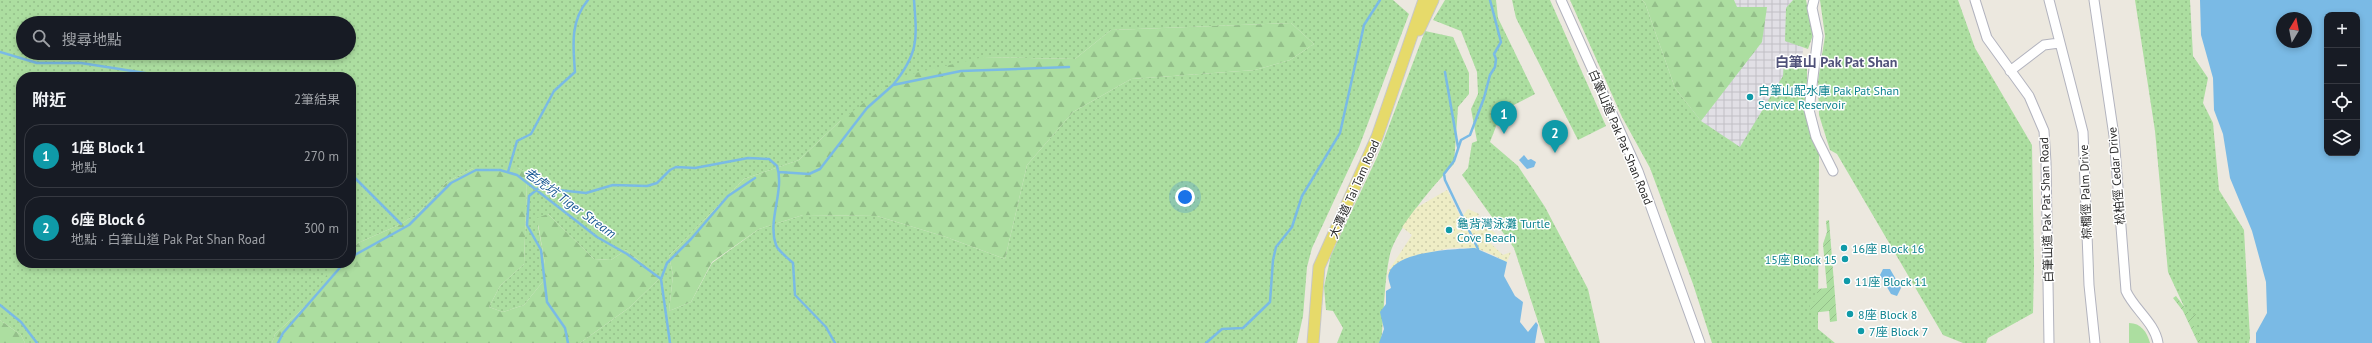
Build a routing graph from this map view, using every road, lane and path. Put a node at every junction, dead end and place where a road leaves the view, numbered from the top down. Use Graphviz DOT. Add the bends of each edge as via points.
graph roads {
  1 [pos="1424,0"];
  2 [pos="1434,0"];
  3 [pos="1561,0"];
  4 [pos="1814,0"];
  5 [pos="1975,0"];
  6 [pos="2049,0"];
  7 [pos="2094,0"];
  8 [pos="1412,38"];
  9 [pos="2059,43"];
  10 [pos="2010,71"];
  11 [pos="1833,171"];
  12 [pos="1312,343"];
  13 [pos="1700,343"];
  14 [pos="2049,343"];
  15 [pos="2095,343"];
  16 [pos="2158,343"];
  1 -- 8 [label="main road, 大潭道 Tai Tam Road"];
  2 -- 8 [label="main road, 大潭道 Tai Tam Road"];
  3 -- 13 [label="street, 白筆山道 Pak Pat Shan Road" via="1638,172"];
  4 -- 11 [label="street" via="1812,8 1818,36 1810,110 1816,138"];
  5 -- 10 [label="street, 白筆山道 Pak Pat Shan Road" via="1987,38"];
  6 -- 9 [label="street, 棕櫚徑 Palm Drive"];
  7 -- 16 [label="street, 松柏徑 Cedar Drive" via="2114,136 2126,291 2152,328"];
  8 -- 12 [label="main road, 大潭道 Tai Tam Road" via="1377,137 1319,268"];
  9 -- 10 [label="street" via="2044,45"];
  9 -- 15 [label="street, 棕櫚徑 Palm Drive" via="2084,132 2089,285"];
  10 -- 14 [label="street, 白筆山道 Pak Pat Shan Road" via="2034,105 2045,140"];
}
